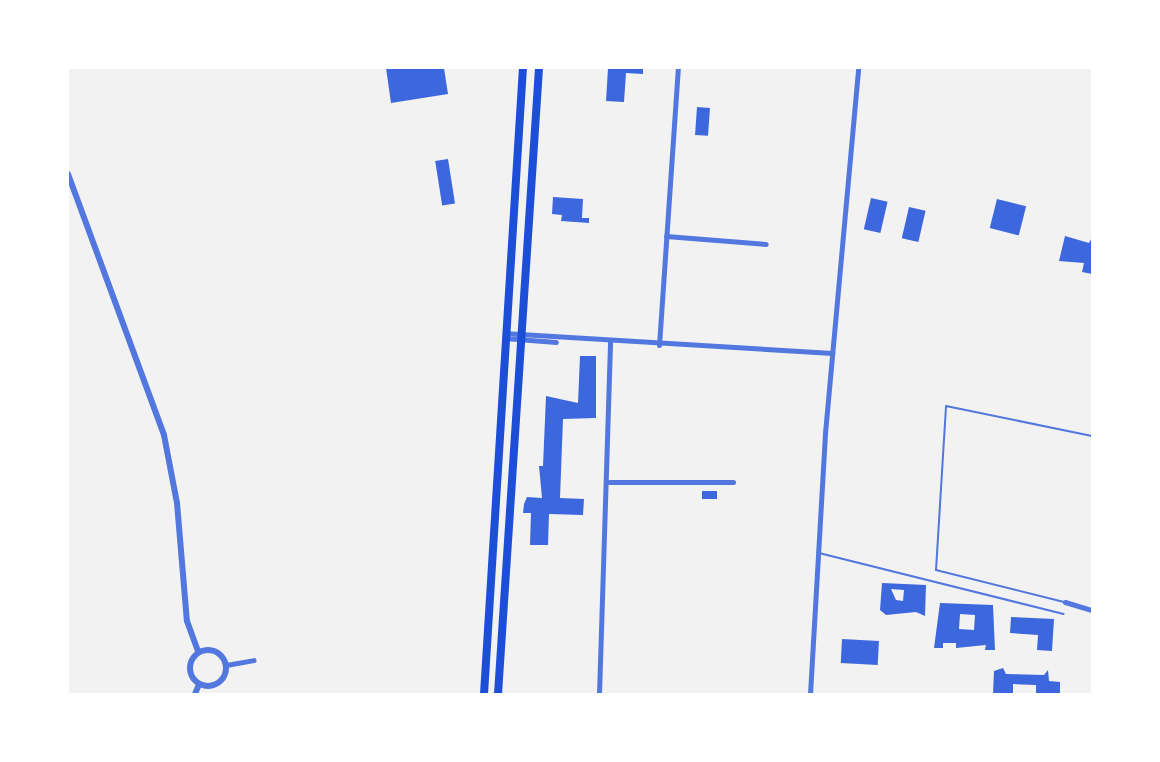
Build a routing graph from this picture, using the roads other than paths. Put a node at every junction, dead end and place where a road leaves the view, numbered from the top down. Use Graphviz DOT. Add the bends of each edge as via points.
graph roads {
  1 [pos="523,68"];
  2 [pos="539,68"];
  3 [pos="678,68"];
  4 [pos="858,68"];
  5 [pos="520,102"];
  6 [pos="536,105"];
  7 [pos="68,174"];
  8 [pos="666,236"];
  9 [pos="766,244"];
  10 [pos="505,336"];
  11 [pos="521,338"];
  12 [pos="610,342"];
  13 [pos="659,345"];
  14 [pos="832,353"];
  15 [pos="1092,436"];
  16 [pos="609,482"];
  17 [pos="733,482"];
  18 [pos="819,553"];
  19 [pos="1065,602"];
  20 [pos="1092,610"];
  21 [pos="1064,614"];
  22 [pos="198,652"];
  23 [pos="254,660"];
  24 [pos="226,665"];
  25 [pos="199,684"];
  26 [pos="195,694"];
  27 [pos="484,694"];
  28 [pos="498,694"];
  29 [pos="599,694"];
  30 [pos="810,694"];
  1 -- 5 [label="main road"];
  2 -- 6 [label="main road"];
  3 -- 8 [label="street"];
  4 -- 14 [label="street"];
  5 -- 6 [label="lane"];
  5 -- 10 [label="main road"];
  6 -- 11 [label="main road"];
  7 -- 22 [label="street" via="164,435 177,502 187,621"];
  8 -- 9 [label="street"];
  8 -- 13 [label="street"];
  10 -- 11 [label="street"];
  10 -- 27 [label="main road"];
  11 -- 12 [label="street"];
  11 -- 28 [label="main road"];
  12 -- 13 [label="street"];
  12 -- 16 [label="street"];
  13 -- 14 [label="street"];
  14 -- 18 [label="street"];
  15 -- 19 [label="lane" via="946,406 936,570"];
  16 -- 17 [label="street"];
  16 -- 29 [label="street"];
  18 -- 21 [label="lane"];
  18 -- 30 [label="street"];
  19 -- 20 [label="street"];
  22 -- 24 [label="street" via="216,651"];
  22 -- 25 [label="street" via="189,671"];
  23 -- 24 [label="street"];
  24 -- 25 [label="street" via="220,681"];
  25 -- 26 [label="street"];
}
